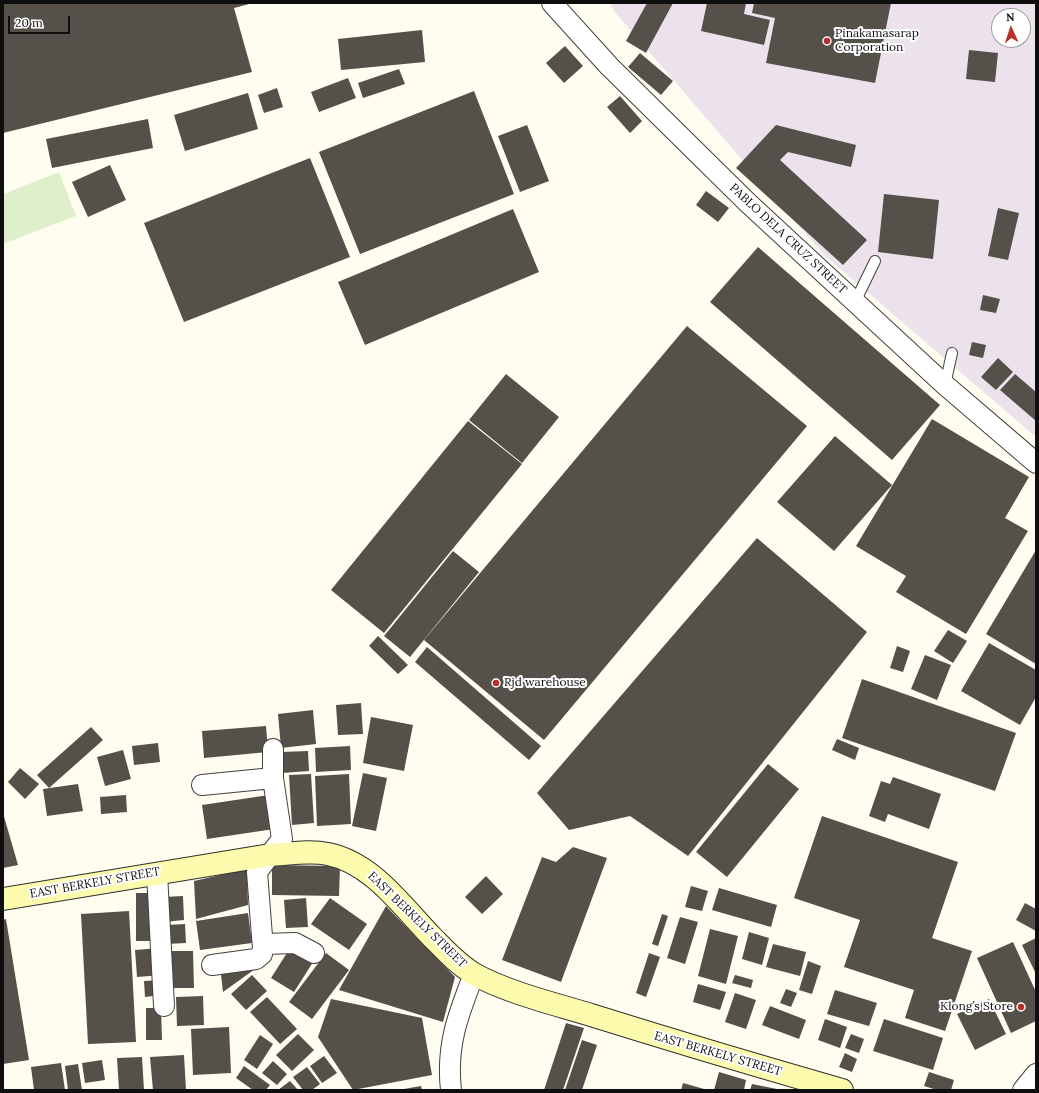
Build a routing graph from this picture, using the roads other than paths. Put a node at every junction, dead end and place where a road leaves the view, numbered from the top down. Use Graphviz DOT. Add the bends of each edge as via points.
graph roads {
  1 [pos="552,3"];
  2 [pos="875,261"];
  3 [pos="855,302"];
  4 [pos="952,353"];
  5 [pos="945,385"];
  6 [pos="1036,463"];
  7 [pos="273,749"];
  8 [pos="273,778"];
  9 [pos="202,785"];
  10 [pos="270,855"];
  11 [pos="157,873"];
  12 [pos="3,899"];
  13 [pos="263,944"];
  14 [pos="314,953"];
  15 [pos="212,965"];
  16 [pos="474,974"];
  17 [pos="164,1006"];
  18 [pos="1036,1074"];
  19 [pos="450,1090"];
  20 [pos="842,1090"];
  21 [pos="1023,1090"];
  1 -- 3 [label="street, PABLO DELA CRUZ STREET" via="609,66 742,197"];
  2 -- 3 [label="lane"];
  3 -- 5 [label="street, PABLO DELA CRUZ STREET"];
  4 -- 5 [label="lane"];
  5 -- 6 [label="street, PABLO DELA CRUZ STREET"];
  7 -- 8 [label="street"];
  8 -- 9 [label="street"];
  8 -- 10 [label="street" via="282,839"];
  10 -- 11 [label="street, EAST BERKELY STREET"];
  10 -- 13 [label="street" via="257,872"];
  10 -- 16 [label="street, EAST BERKELY STREET" via="304,852 327,854 348,860 366,870 443,949"];
  11 -- 12 [label="street, EAST BERKELY STREET"];
  11 -- 17 [label="street"];
  13 -- 14 [label="street" via="295,943"];
  13 -- 15 [label="street" via="262,954 256,959"];
  16 -- 19 [label="street" via="457,1018 450,1047"];
  16 -- 20 [label="street, EAST BERKELY STREET" via="534,997"];
  18 -- 21 [label="street"];
}
